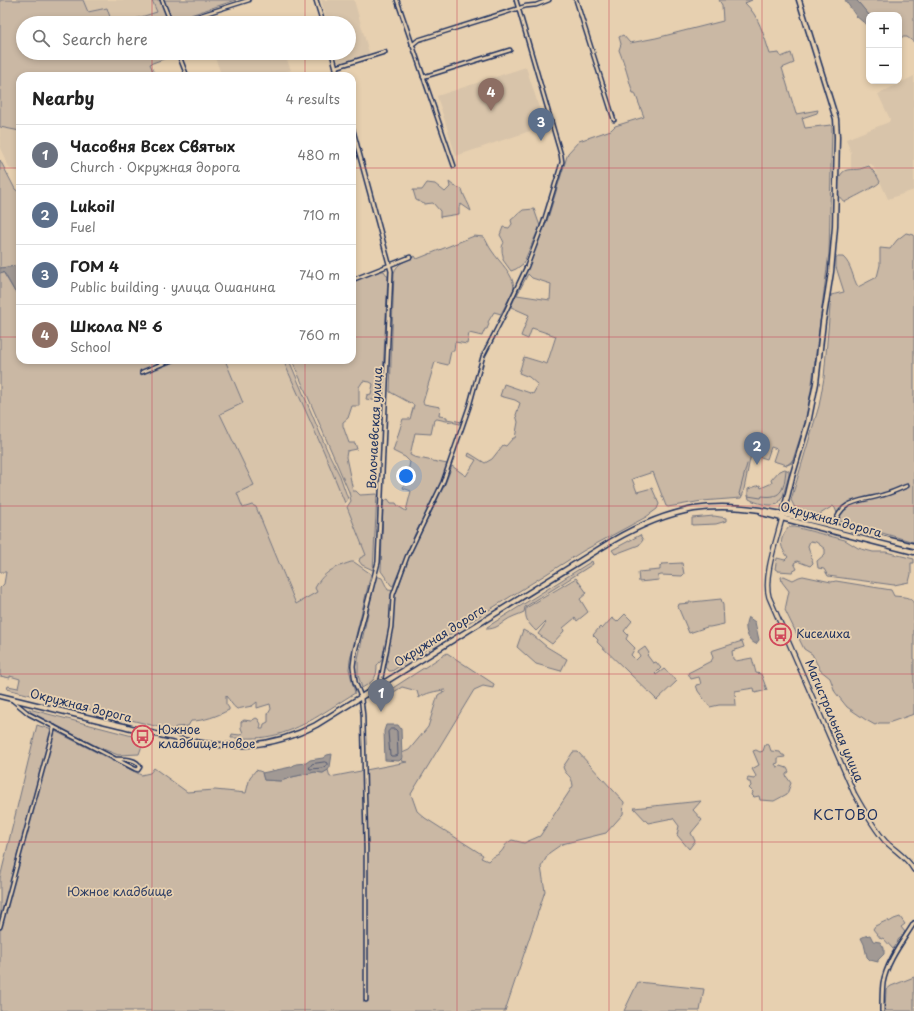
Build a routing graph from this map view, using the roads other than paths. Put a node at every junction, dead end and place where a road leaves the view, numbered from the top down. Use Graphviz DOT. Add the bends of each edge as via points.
graph roads {
  1 [pos="162,0"];
  2 [pos="249,0"];
  3 [pos="316,0"];
  4 [pos="397,0"];
  5 [pos="516,0"];
  6 [pos="549,0"];
  7 [pos="576,0"];
  8 [pos="799,0"];
  9 [pos="518,8"];
  10 [pos="168,16"];
  11 [pos="198,16"];
  12 [pos="321,16"];
  13 [pos="412,45"];
  14 [pos="510,50"];
  15 [pos="385,52"];
  16 [pos="181,60"];
  17 [pos="334,60"];
  18 [pos="336,67"];
  19 [pos="185,72"];
  20 [pos="337,72"];
  21 [pos="424,77"];
  22 [pos="614,120"];
  23 [pos="356,142"];
  24 [pos="454,166"];
  25 [pos="410,258"];
  26 [pos="390,266"];
  27 [pos="356,279"];
  28 [pos="162,364"];
  29 [pos="142,372"];
  30 [pos="907,486"];
  31 [pos="782,515"];
  32 [pos="834,526"];
  33 [pos="914,546"];
  34 [pos="914,552"];
  35 [pos="380,685"];
  36 [pos="0,696"];
  37 [pos="361,697"];
  38 [pos="10,698"];
  39 [pos="54,727"];
  40 [pos="114,758"];
  41 [pos="914,870"];
  42 [pos="914,922"];
  43 [pos="0,927"];
  44 [pos="366,1000"];
  45 [pos="882,1011"];
  1 -- 10 [label="street"];
  2 -- 11 [label="street"];
  3 -- 12 [label="street"];
  4 -- 13 [label="street"];
  5 -- 9 [label="street"];
  6 -- 9 [label="street"];
  7 -- 22 [label="street"];
  8 -- 31 [label="main road" via="836,119 835,227 815,392"];
  9 -- 13 [label="street" via="418,40"];
  9 -- 35 [label="street" via="562,160 543,224 527,266 483,356 444,482 407,557 393,595 392,627"];
  13 -- 21 [label="street"];
  14 -- 21 [label="street"];
  15 -- 18 [label="street"];
  16 -- 19 [label="street"];
  17 -- 18 [label="street"];
  18 -- 20 [label="street"];
  21 -- 24 [label="street"];
  23 -- 26 [label="street, Волочаевская улица"];
  25 -- 26 [label="street"];
  26 -- 27 [label="street"];
  26 -- 37 [label="street, Волочаевская улица" via="378,561 353,666"];
  28 -- 29 [label="street"];
  30 -- 32 [label="street" via="852,502 843,508"];
  31 -- 32 [label="main road, Окружная дорога"];
  31 -- 34 [label="main road, Окружная дорога"];
  31 -- 35 [label="main road, Окружная дорога" via="742,508 693,509 636,528"];
  31 -- 41 [label="main road, Магистральная улица" via="768,577 769,597 854,793 882,837"];
  32 -- 33 [label="main road, Окружная дорога"];
  35 -- 37 [label="main road, Окружная дорога"];
  36 -- 38 [label="main road, Окружная дорога"];
  37 -- 38 [label="main road, Окружная дорога" via="312,727 292,736 266,743 230,746 188,741"];
  37 -- 44 [label="street" via="366,841"];
  38 -- 39 [label="street" via="25,711"];
  39 -- 40 [label="street"];
  39 -- 43 [label="street"];
  40 -- 40 [label="street" via="135,769 138,770 140,767 138,763 130,760"];
  42 -- 45 [label="street" via="885,975"];
}
